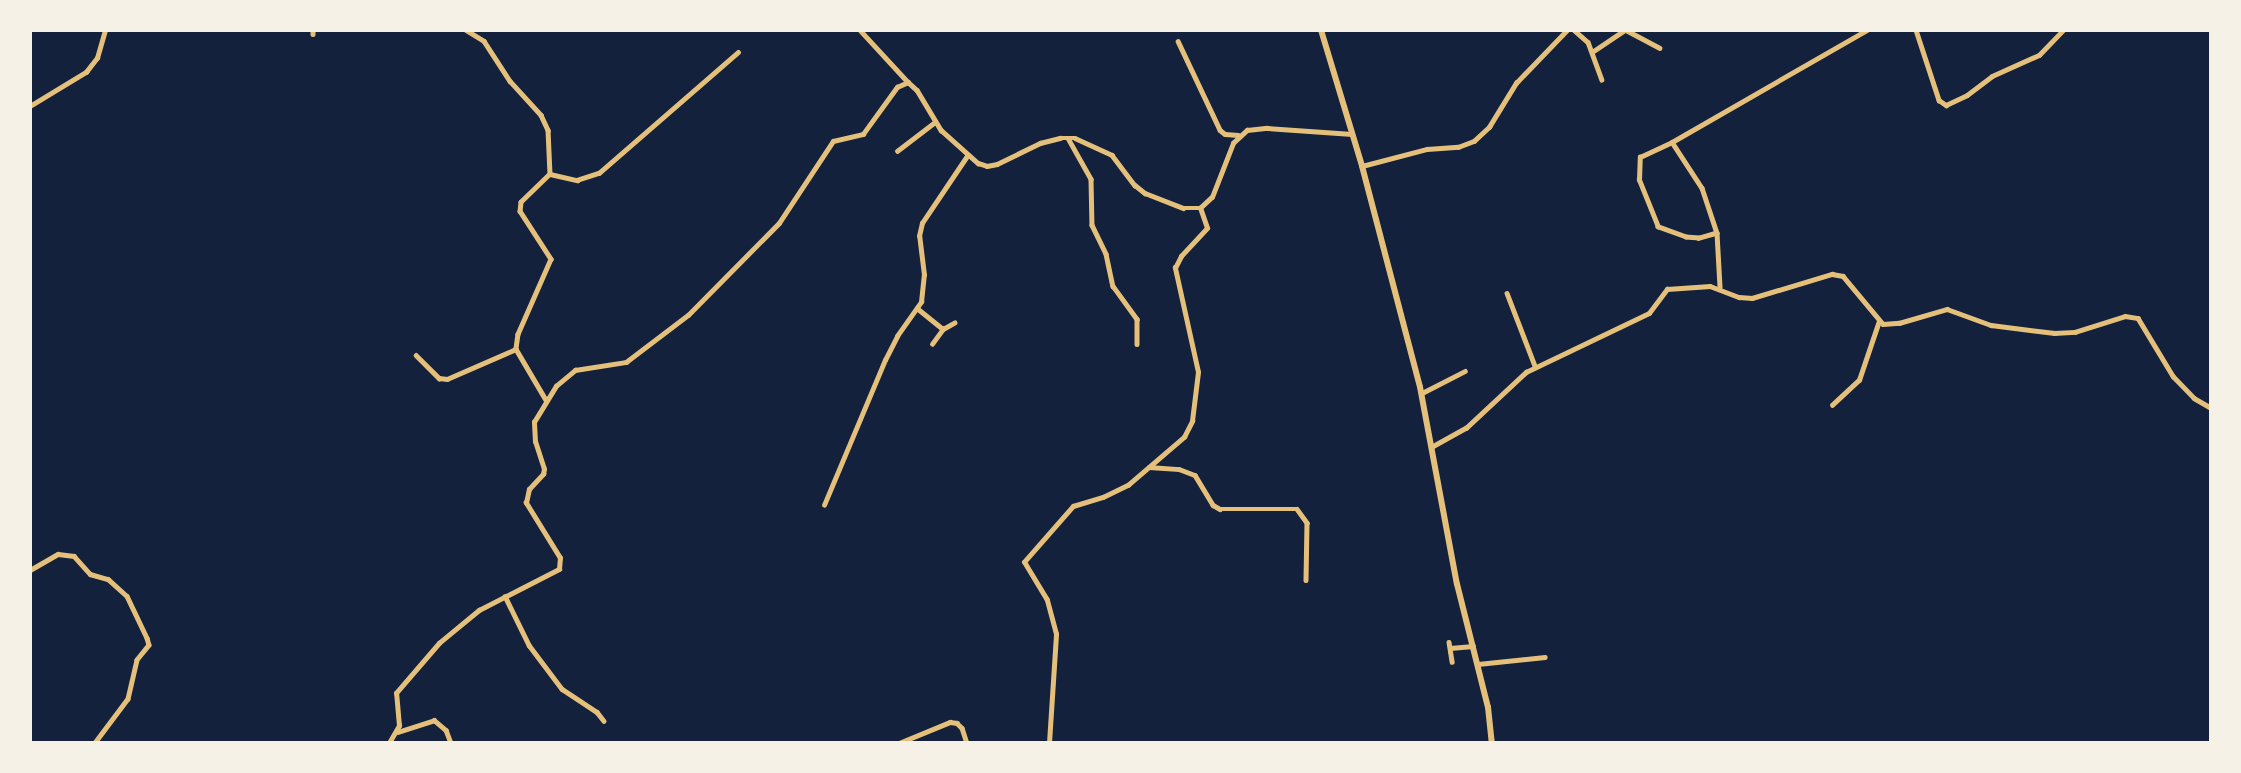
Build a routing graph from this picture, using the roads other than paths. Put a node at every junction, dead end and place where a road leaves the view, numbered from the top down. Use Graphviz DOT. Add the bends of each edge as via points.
graph roads {
  1 [pos="105,30"];
  2 [pos="466,30"];
  3 [pos="860,30"];
  4 [pos="1321,30"];
  5 [pos="1567,30"];
  6 [pos="1574,30"];
  7 [pos="1625,30"];
  8 [pos="1867,30"];
  9 [pos="1916,30"];
  10 [pos="2063,30"];
  11 [pos="1178,41"];
  12 [pos="1660,48"];
  13 [pos="737,52"];
  14 [pos="1592,52"];
  15 [pos="1602,80"];
  16 [pos="908,82"];
  17 [pos="30,106"];
  18 [pos="935,122"];
  19 [pos="1352,134"];
  20 [pos="1239,135"];
  21 [pos="1068,137"];
  22 [pos="1672,142"];
  23 [pos="897,151"];
  24 [pos="967,156"];
  25 [pos="1362,166"];
  26 [pos="550,173"];
  27 [pos="1200,208"];
  28 [pos="1717,233"];
  29 [pos="1720,287"];
  30 [pos="1507,293"];
  31 [pos="917,308"];
  32 [pos="1879,321"];
  33 [pos="954,323"];
  34 [pos="943,329"];
  35 [pos="932,344"];
  36 [pos="1137,344"];
  37 [pos="516,349"];
  38 [pos="416,355"];
  39 [pos="1535,366"];
  40 [pos="1465,371"];
  41 [pos="1422,393"];
  42 [pos="546,400"];
  43 [pos="1832,405"];
  44 [pos="2211,408"];
  45 [pos="1433,446"];
  46 [pos="1148,467"];
  47 [pos="824,505"];
  48 [pos="30,570"];
  49 [pos="1306,580"];
  50 [pos="505,596"];
  51 [pos="1449,642"];
  52 [pos="1473,646"];
  53 [pos="1450,648"];
  54 [pos="1545,657"];
  55 [pos="1452,662"];
  56 [pos="1478,664"];
  57 [pos="604,721"];
  58 [pos="398,732"];
  59 [pos="94,743"];
  60 [pos="389,743"];
  61 [pos="451,743"];
  62 [pos="899,743"];
  63 [pos="967,743"];
  64 [pos="1049,743"];
  65 [pos="1492,743"];
  1 -- 17 [label="street" via="97,58 86,72"];
  2 -- 26 [label="street" via="484,41 510,81 541,116 550,140"];
  3 -- 16 [label="street"];
  4 -- 19 [label="main road"];
  5 -- 25 [label="street" via="1516,83 1479,137 1458,147 1427,149"];
  6 -- 14 [label="street"];
  7 -- 12 [label="street"];
  7 -- 14 [label="street"];
  8 -- 22 [label="street"];
  9 -- 10 [label="street" via="1938,100 1946,105 1992,76 2039,55"];
  11 -- 20 [label="street" via="1220,130"];
  13 -- 26 [label="street" via="599,173 577,180"];
  14 -- 15 [label="street"];
  16 -- 18 [label="street"];
  16 -- 42 [label="street" via="897,87 863,134 833,141 779,223 688,315 626,362 569,373"];
  18 -- 23 [label="street"];
  18 -- 24 [label="street"];
  19 -- 20 [label="street" via="1258,127"];
  19 -- 25 [label="main road"];
  20 -- 27 [label="street" via="1216,189"];
  21 -- 24 [label="street" via="1040,143 987,166"];
  21 -- 27 [label="street" via="1112,155 1135,186 1155,198 1183,208"];
  21 -- 36 [label="street" via="1091,179 1092,225 1106,254 1113,286 1137,319"];
  22 -- 28 [label="street" via="1702,188"];
  22 -- 28 [label="street" via="1638,161 1639,180 1658,227 1699,238"];
  24 -- 31 [label="street" via="922,223 919,236 925,275"];
  25 -- 41 [label="main road"];
  26 -- 37 [label="street" via="522,202 520,212 551,259 518,334"];
  27 -- 46 [label="street" via="1207,228 1175,268 1198,372 1192,421 1184,437"];
  28 -- 29 [label="street"];
  29 -- 32 [label="street" via="1752,298 1838,274"];
  29 -- 39 [label="street" via="1667,289 1649,313"];
  30 -- 39 [label="street"];
  31 -- 34 [label="street"];
  31 -- 47 [label="street" via="885,360"];
  32 -- 43 [label="street" via="1858,380"];
  32 -- 44 [label="street" via="1899,323 1947,309 1991,325 2066,333 2132,316 2141,321 2181,385"];
  33 -- 34 [label="street"];
  34 -- 35 [label="street"];
  37 -- 38 [label="street" via="447,379 439,378"];
  37 -- 42 [label="street"];
  39 -- 45 [label="street" via="1466,428"];
  40 -- 41 [label="street"];
  41 -- 45 [label="main road"];
  42 -- 50 [label="street" via="533,433 544,468 529,489 526,503 560,558 559,569"];
  45 -- 52 [label="main road" via="1457,584"];
  46 -- 49 [label="street" via="1195,475 1220,509 1297,509 1307,523"];
  46 -- 64 [label="street" via="1115,492 1073,506 1024,562 1047,600 1056,634"];
  48 -- 59 [label="street" via="58,554 74,556 90,574 108,579 127,596 147,638 149,645 137,660 128,699"];
  50 -- 57 [label="street" via="529,645 562,690"];
  50 -- 58 [label="street" via="454,628 398,689"];
  51 -- 53 [label="street"];
  52 -- 53 [label="street"];
  52 -- 56 [label="main road"];
  53 -- 55 [label="street"];
  54 -- 56 [label="street"];
  56 -- 65 [label="main road"];
  58 -- 60 [label="street"];
  58 -- 61 [label="street" via="434,720 446,730"];
  62 -- 63 [label="street" via="950,722 962,728"];
}
